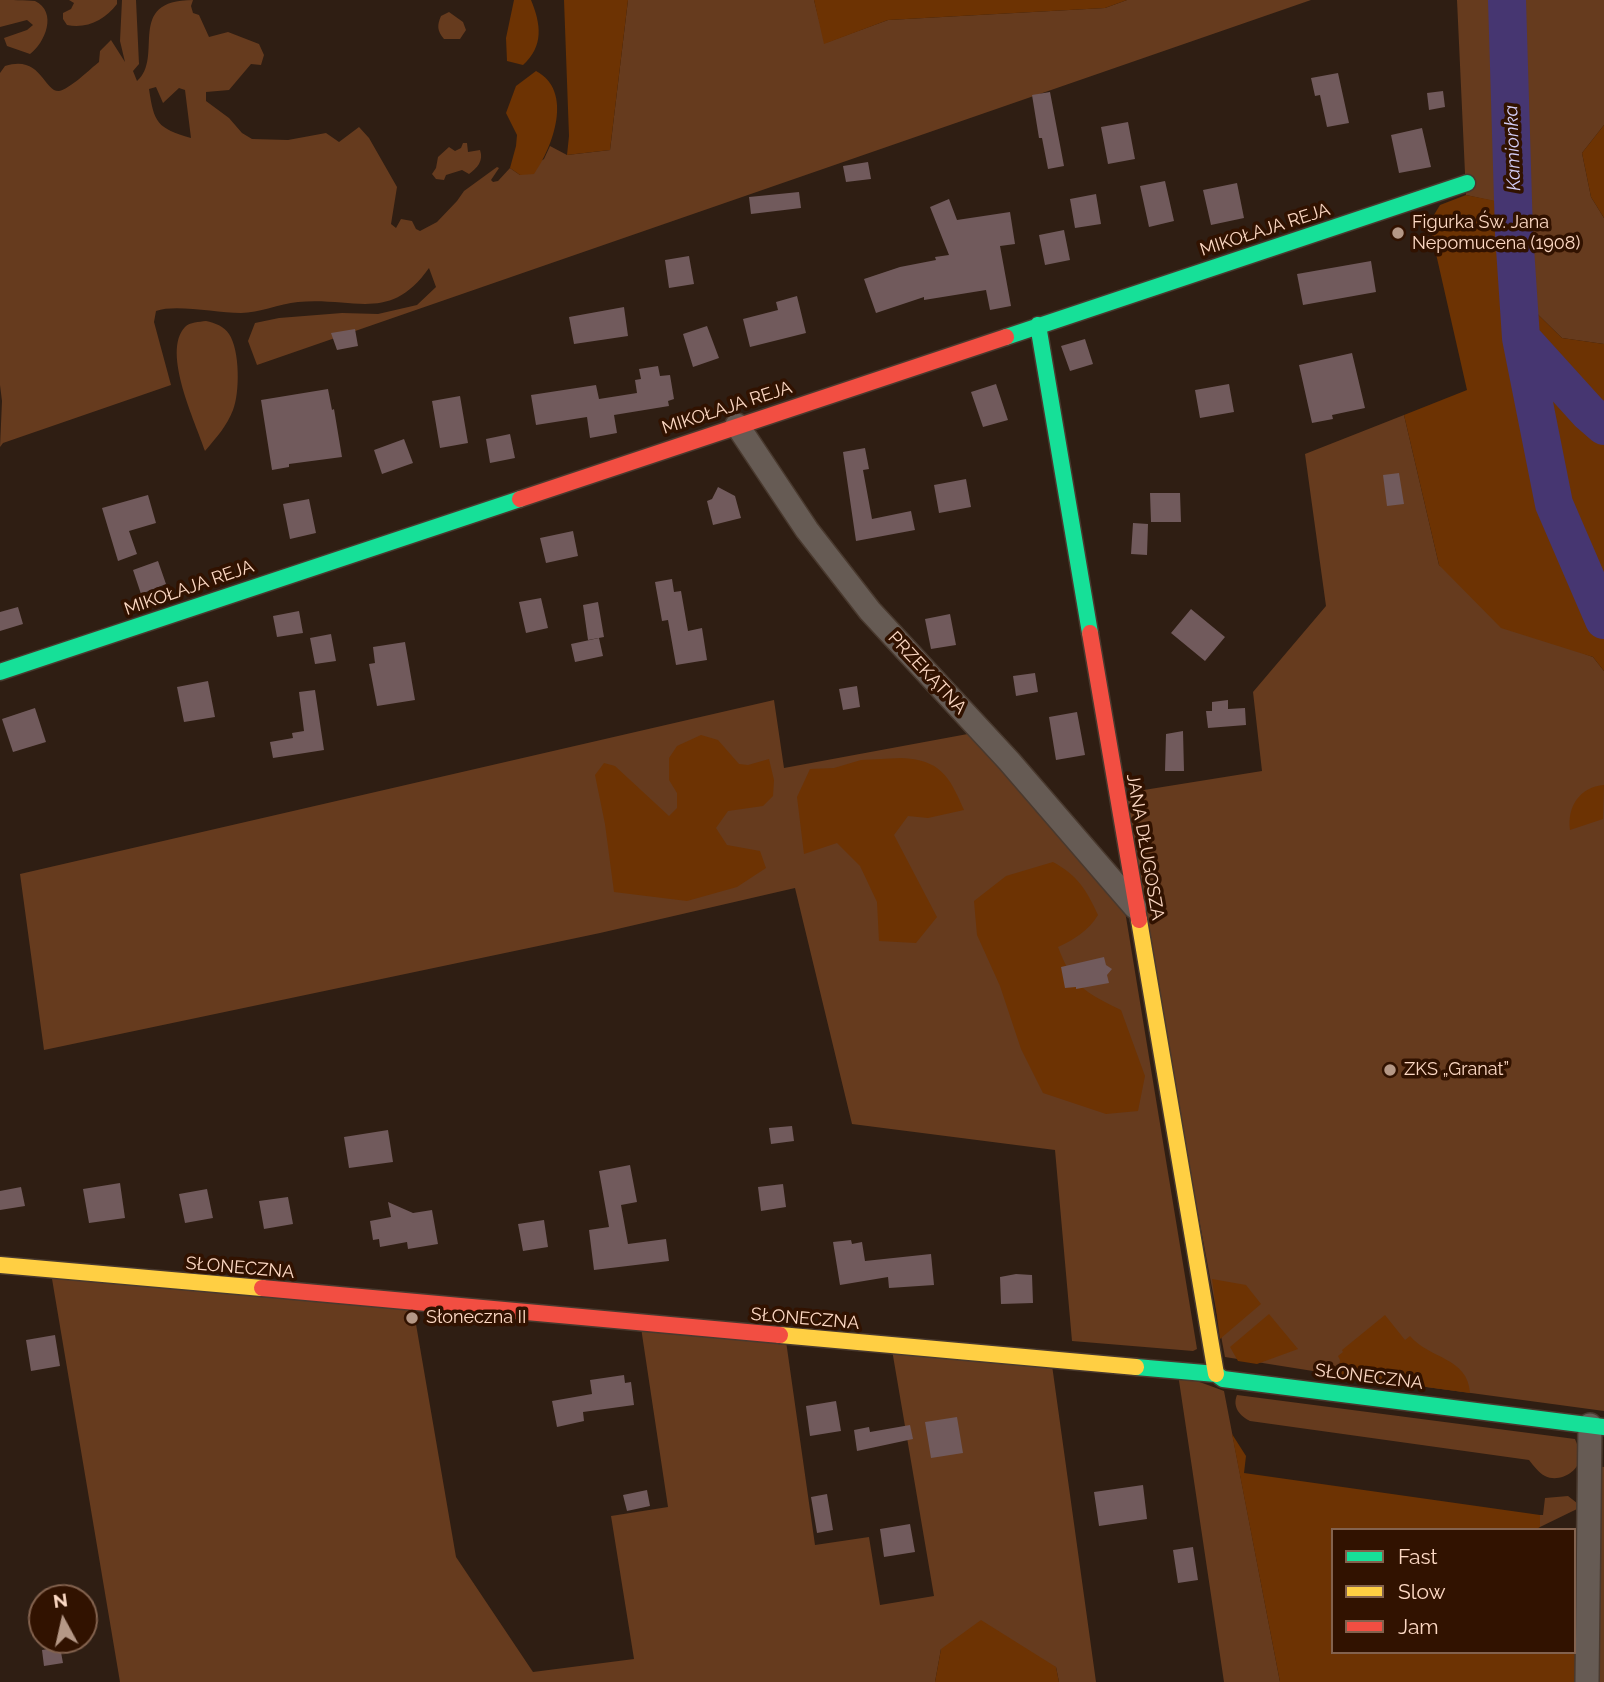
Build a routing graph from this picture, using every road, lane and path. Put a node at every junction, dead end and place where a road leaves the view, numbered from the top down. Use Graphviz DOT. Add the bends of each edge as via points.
graph roads {
  1 [pos="1467,183"];
  2 [pos="1038,326"];
  3 [pos="737,425"];
  4 [pos="0,672"];
  5 [pos="1135,907"];
  6 [pos="0,1265"];
  7 [pos="1216,1374"];
  8 [pos="1597,1426"];
  9 [pos="1587,1682"];
  1 -- 2 [label="street, MIKOŁAJA REJA"];
  2 -- 3 [label="street, MIKOŁAJA REJA"];
  2 -- 5 [label="street, JANA DŁUGOSZA"];
  3 -- 4 [label="street, MIKOŁAJA REJA"];
  3 -- 5 [label="street, PRZEKĄTNA" via="807,530 870,611 1009,761"];
  5 -- 7 [label="street, JANA DŁUGOSZA"];
  6 -- 7 [label="street, SŁONECZNA"];
  7 -- 8 [label="street, SŁONECZNA" via="1223,1379"];
  8 -- 9 [label="street"];
}
